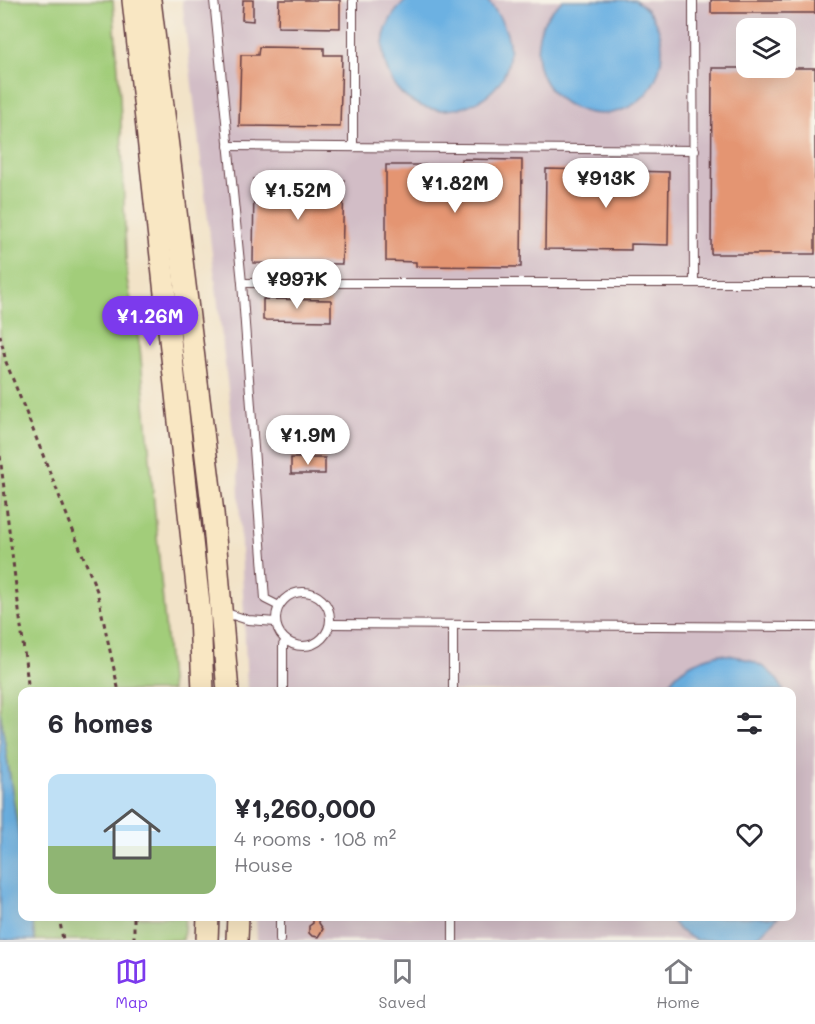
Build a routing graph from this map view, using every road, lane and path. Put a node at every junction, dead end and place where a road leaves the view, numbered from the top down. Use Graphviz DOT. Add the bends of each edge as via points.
graph roads {
  1 [pos="134,0"];
  2 [pos="150,0"];
  3 [pos="214,0"];
  4 [pos="353,0"];
  5 [pos="693,0"];
  6 [pos="228,146"];
  7 [pos="353,147"];
  8 [pos="695,150"];
  9 [pos="242,283"];
  10 [pos="694,283"];
  11 [pos="815,283"];
  12 [pos="0,335"];
  13 [pos="0,456"];
  14 [pos="279,606"];
  15 [pos="223,612"];
  16 [pos="276,622"];
  17 [pos="331,624"];
  18 [pos="453,626"];
  19 [pos="815,627"];
  20 [pos="286,641"];
  21 [pos="28,687"];
  22 [pos="118,687"];
  23 [pos="203,687"];
  24 [pos="228,687"];
  25 [pos="283,687"];
  26 [pos="453,687"];
  27 [pos="61,921"];
  28 [pos="134,921"];
  29 [pos="208,921"];
  30 [pos="238,921"];
  31 [pos="280,921"];
  32 [pos="453,921"];
  33 [pos="63,940"];
  34 [pos="134,940"];
  35 [pos="207,940"];
  36 [pos="237,940"];
  37 [pos="280,940"];
  38 [pos="453,940"];
  1 -- 23 [label="main road" via="200,614"];
  2 -- 15 [label="main road"];
  3 -- 6 [label="lane"];
  4 -- 7 [label="lane"];
  5 -- 8 [label="lane"];
  6 -- 7 [label="lane"];
  6 -- 9 [label="lane"];
  7 -- 8 [label="lane"];
  8 -- 10 [label="lane"];
  9 -- 10 [label="lane"];
  9 -- 14 [label="lane" via="265,599"];
  10 -- 11 [label="lane"];
  12 -- 22 [label="path" via="6,362 97,591"];
  13 -- 21 [label="path"];
  14 -- 16 [label="lane"];
  14 -- 17 [label="lane" via="293,594 311,593 326,604"];
  15 -- 16 [label="lane" via="248,620"];
  15 -- 24 [label="main road"];
  16 -- 20 [label="lane"];
  17 -- 18 [label="lane"];
  17 -- 20 [label="lane" via="315,644"];
  18 -- 19 [label="lane"];
  18 -- 26 [label="lane"];
  20 -- 25 [label="lane"];
  27 -- 33 [label="path"];
  28 -- 34 [label="path"];
  29 -- 35 [label="main road"];
  30 -- 36 [label="main road"];
  31 -- 37 [label="lane"];
  32 -- 38 [label="lane"];
}
